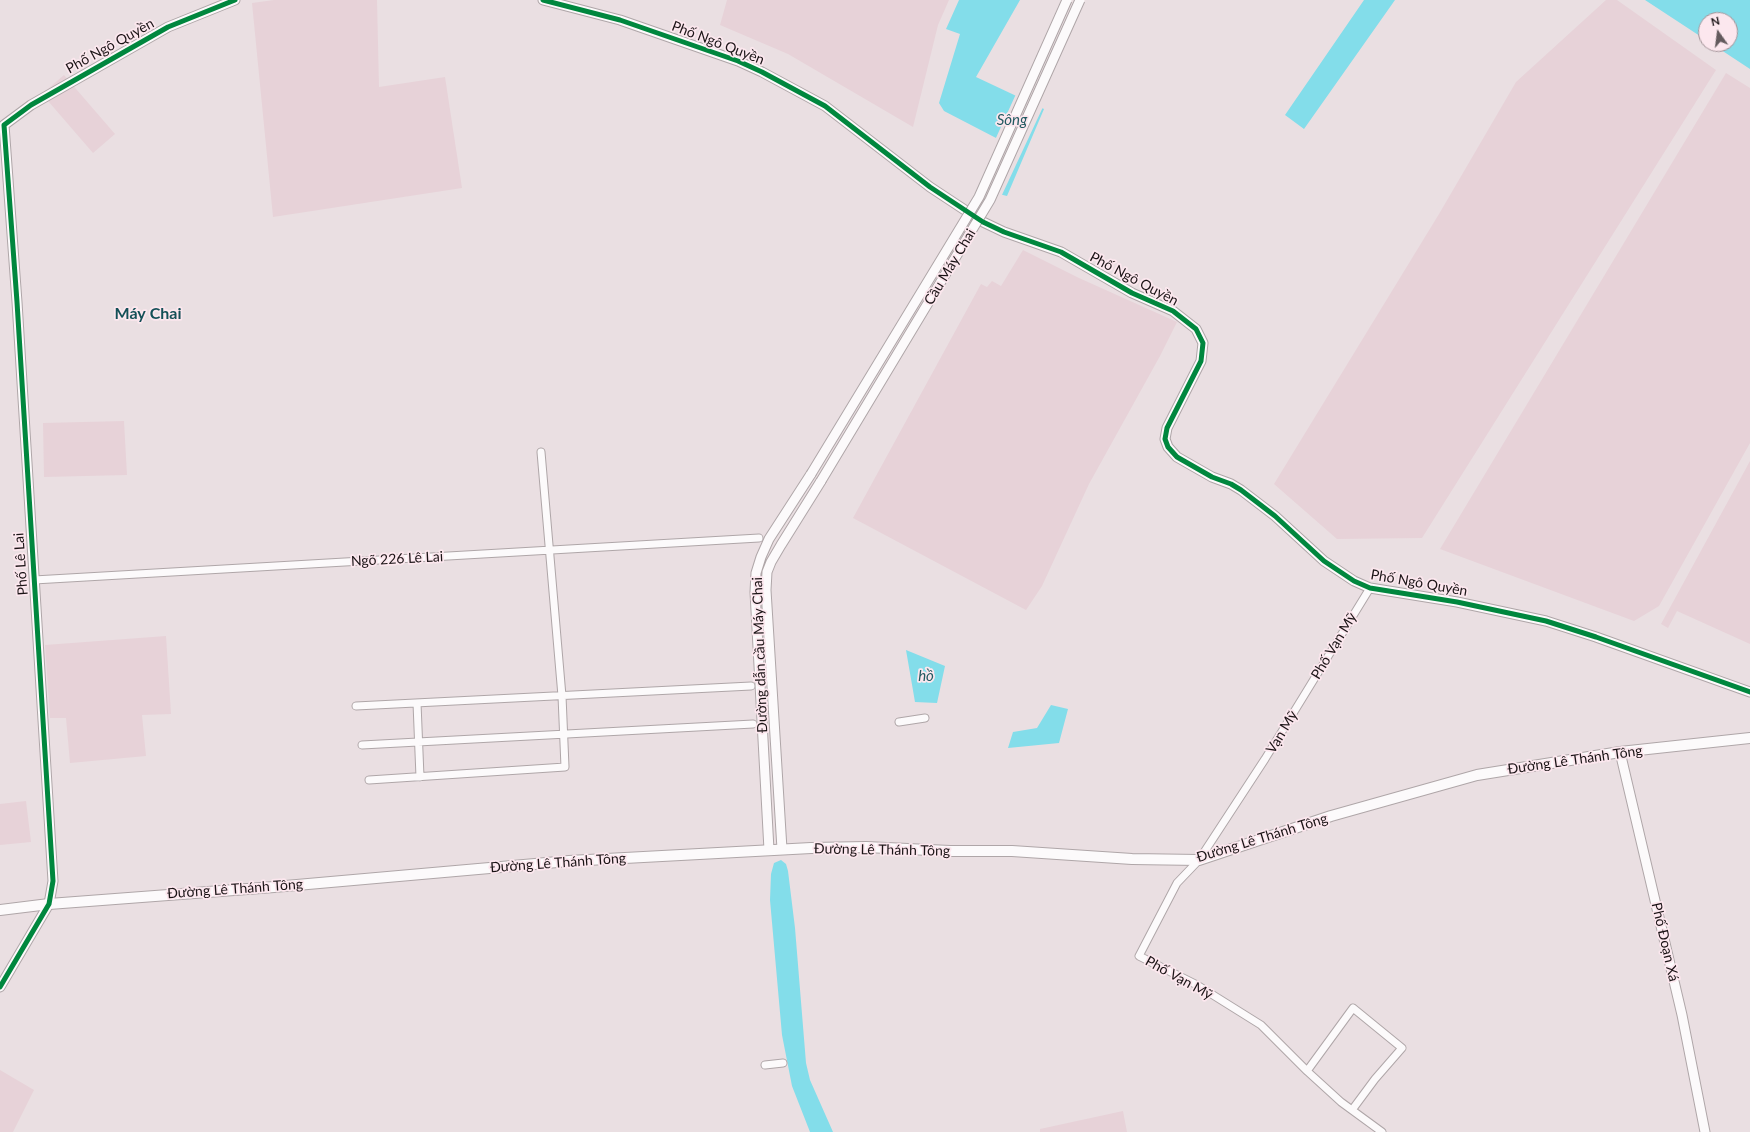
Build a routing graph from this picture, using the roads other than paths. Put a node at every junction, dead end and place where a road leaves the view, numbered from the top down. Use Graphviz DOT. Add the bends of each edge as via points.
graph roads {
  1 [pos="235,0"];
  2 [pos="543,0"];
  3 [pos="1067,0"];
  4 [pos="1080,0"];
  5 [pos="4,125"];
  6 [pos="541,452"];
  7 [pos="811,474"];
  8 [pos="821,481"];
  9 [pos="759,538"];
  10 [pos="549,550"];
  11 [pos="34,580"];
  12 [pos="1370,588"];
  13 [pos="751,686"];
  14 [pos="1750,692"];
  15 [pos="562,696"];
  16 [pos="417,703"];
  17 [pos="1299,704"];
  18 [pos="356,706"];
  19 [pos="925,718"];
  20 [pos="899,722"];
  21 [pos="753,724"];
  22 [pos="563,734"];
  23 [pos="1750,738"];
  24 [pos="418,742"];
  25 [pos="362,745"];
  26 [pos="1620,752"];
  27 [pos="1265,759"];
  28 [pos="420,777"];
  29 [pos="369,780"];
  30 [pos="782,849"];
  31 [pos="769,850"];
  32 [pos="1199,860"];
  33 [pos="49,904"];
  34 [pos="0,910"];
  35 [pos="0,987"];
  36 [pos="783,1063"];
  37 [pos="764,1065"];
  38 [pos="1307,1072"];
  39 [pos="1352,1110"];
  40 [pos="1382,1132"];
  41 [pos="1705,1132"];
  1 -- 5 [label="street, Phố Ngô Quyền" via="162,30 32,105"];
  2 -- 12 [label="street, Phố Ngô Quyền" via="620,20 738,61 762,72 825,106 930,187 983,222 1061,252 1132,293 1172,311 1196,329 1203,343 1203,353 1198,368 1171,419 1165,436 1168,447 1177,456 1212,477 1241,490 1329,564 1354,581"];
  3 -- 7 [label="street, Cầu Máy Chai, bridge" via="978,197"];
  4 -- 8 [label="street, Cầu Máy Chai, bridge" via="990,200"];
  5 -- 11 [label="street, Phố Lê Lai"];
  6 -- 10 [label="street"];
  7 -- 31 [label="street, Đường dẫn cầu Máy Chai" via="769,539 756,573"];
  8 -- 30 [label="street, Đường dẫn cầu Máy Chai" via="777,551 767,572 774,747"];
  9 -- 10 [label="street, Ngõ 226 Lê Lai"];
  10 -- 11 [label="street, Ngõ 226 Lê Lai"];
  10 -- 15 [label="street"];
  11 -- 33 [label="street, Phố Lê Lai" via="52,853 53,881"];
  12 -- 14 [label="street, Phố Ngô Quyền" via="1457,602 1546,621"];
  12 -- 17 [label="street, Phố Vạn Mỹ"];
  13 -- 15 [label="street"];
  15 -- 16 [label="street"];
  15 -- 22 [label="street"];
  16 -- 18 [label="street"];
  16 -- 24 [label="street"];
  17 -- 27 [label="street, Vạn Mỹ"];
  19 -- 20 [label="street"];
  21 -- 22 [label="street"];
  22 -- 24 [label="street"];
  22 -- 28 [label="street" via="565,768"];
  23 -- 26 [label="main road, Đường Lê Thánh Tông"];
  24 -- 25 [label="street"];
  24 -- 28 [label="street"];
  26 -- 32 [label="main road, Đường Lê Thánh Tông" via="1477,775 1331,816"];
  26 -- 41 [label="street, Phố Đoạn Xá" via="1682,1015"];
  27 -- 32 [label="street, Phố Vạn Mỹ"];
  28 -- 29 [label="street"];
  30 -- 31 [label="main road, Đường Lê Thánh Tông"];
  30 -- 32 [label="main road, Đường Lê Thánh Tông" via="866,847"];
  31 -- 33 [label="main road, Đường Lê Thánh Tông" via="569,861"];
  32 -- 38 [label="street, Phố Vạn Mỹ" via="1177,883 1139,956 1197,985 1260,1025"];
  33 -- 34 [label="main road, Đường Lê Thánh Tông"];
  33 -- 35 [label="street, Phố Lê Lai"];
  36 -- 37 [label="street"];
  38 -- 39 [label="street, Phố Vạn Mỹ"];
  38 -- 39 [label="street" via="1353,1008 1402,1048"];
  39 -- 40 [label="street, Phố Vạn Mỹ"];
}
